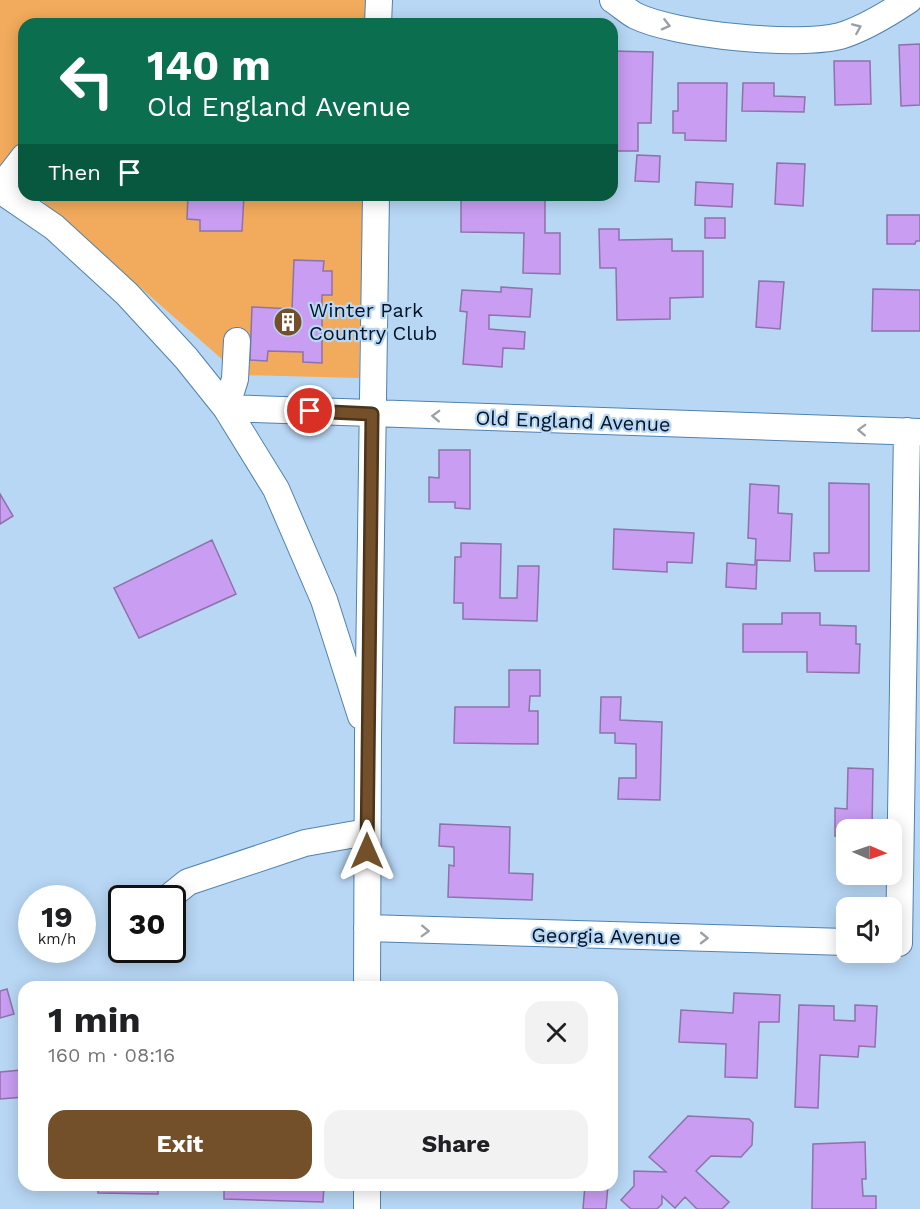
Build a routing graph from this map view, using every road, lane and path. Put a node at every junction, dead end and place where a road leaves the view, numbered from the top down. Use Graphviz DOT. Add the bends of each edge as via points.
graph roads {
  1 [pos="379,0"];
  2 [pos="613,0"];
  3 [pos="909,0"];
  4 [pos="378,18"];
  5 [pos="31,201"];
  6 [pos="376,201"];
  7 [pos="237,341"];
  8 [pos="226,408"];
  9 [pos="372,414"];
  10 [pos="914,431"];
  11 [pos="368,736"];
  12 [pos="367,832"];
  13 [pos="184,885"];
  14 [pos="367,928"];
  15 [pos="836,942"];
  16 [pos="903,943"];
  17 [pos="367,981"];
  18 [pos="367,1191"];
  19 [pos="367,1209"];
  1 -- 4 [label="street"];
  2 -- 3 [label="street, one-way" via="636,16 663,25 797,42 840,36 887,15"];
  5 -- 8 [label="street" via="127,294"];
  6 -- 9 [label="street"];
  7 -- 8 [label="street" via="235,380"];
  8 -- 9 [label="street, Old England Avenue"];
  8 -- 11 [label="street" via="276,489 324,600"];
  10 -- 9 [label="street, Old England Avenue, one-way"];
  9 -- 11 [label="street"];
  10 -- 16 [label="street"];
  11 -- 12 [label="street"];
  12 -- 13 [label="street" via="305,843"];
  12 -- 14 [label="street"];
  14 -- 15 [label="street, Georgia Avenue, one-way"];
  14 -- 17 [label="street"];
  18 -- 19 [label="street"];
}
